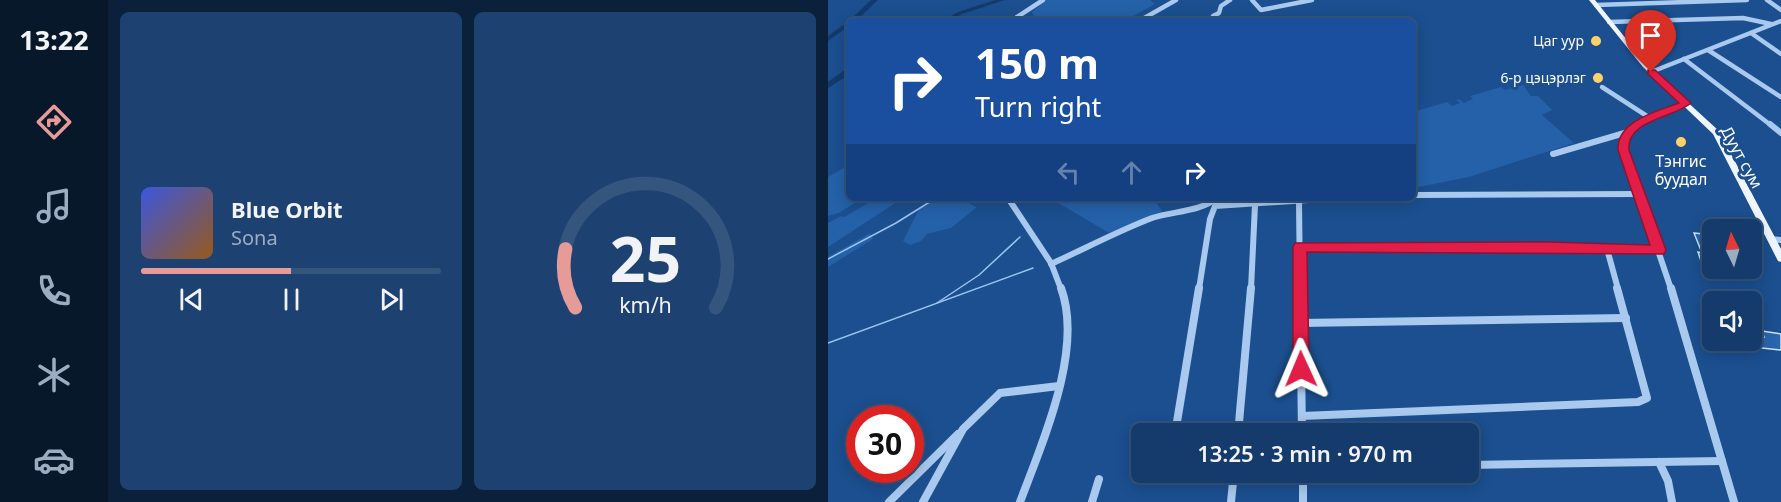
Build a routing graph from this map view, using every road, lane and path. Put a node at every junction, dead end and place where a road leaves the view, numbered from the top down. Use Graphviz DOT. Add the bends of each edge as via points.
graph roads {
  1 [pos="1043,0"];
  2 [pos="1176,0"];
  3 [pos="1230,0"];
  4 [pos="1252,0"];
  5 [pos="1312,0"];
  6 [pos="1746,0"];
  7 [pos="1767,0"];
  8 [pos="1594,3"];
  9 [pos="1781,10"];
  10 [pos="1017,17"];
  11 [pos="1144,18"];
  12 [pos="1213,18"];
  13 [pos="1781,21"];
  14 [pos="1609,22"];
  15 [pos="1771,24"];
  16 [pos="1750,33"];
  17 [pos="1708,50"];
  18 [pos="1781,54"];
  19 [pos="1684,59"];
  20 [pos="1651,72"];
  21 [pos="1602,87"];
  22 [pos="1781,97"];
  23 [pos="1686,103"];
  24 [pos="1650,118"];
  25 [pos="1629,132"];
  26 [pos="1781,133"];
  27 [pos="1553,154"];
  28 [pos="1639,194"];
  29 [pos="1416,195"];
  30 [pos="1010,201"];
  31 [pos="1309,201"];
  32 [pos="1299,202"];
  33 [pos="1213,203"];
  34 [pos="1255,205"];
  35 [pos="1771,239"];
  36 [pos="1781,240"];
  37 [pos="1300,247"];
  38 [pos="1607,249"];
  39 [pos="1659,250"];
  40 [pos="1781,258"];
  41 [pos="1051,264"];
  42 [pos="1626,318"];
  43 [pos="1300,323"];
  44 [pos="1059,386"];
  45 [pos="1302,416"];
  46 [pos="1177,423"];
  47 [pos="1239,423"];
  48 [pos="1302,423"];
  49 [pos="963,429"];
  50 [pos="1722,461"];
  51 [pos="1659,462"];
  52 [pos="1479,465"];
  53 [pos="1099,479"];
  54 [pos="1233,483"];
  55 [pos="1303,483"];
  56 [pos="889,502"];
  57 [pos="923,502"];
  58 [pos="1020,502"];
  59 [pos="1092,502"];
  60 [pos="1231,502"];
  61 [pos="1303,502"];
  62 [pos="1672,502"];
  63 [pos="1734,502"];
  1 -- 10 [label="street"];
  2 -- 11 [label="street"];
  3 -- 12 [label="street"];
  4 -- 5 [label="street" via="1261,10"];
  6 -- 8 [label="street"];
  7 -- 9 [label="street"];
  8 -- 14 [label="main road, Дуут сум"];
  13 -- 15 [label="street"];
  14 -- 15 [label="street" via="1743,18"];
  14 -- 20 [label="main road, Дуут сум"];
  15 -- 16 [label="street"];
  16 -- 17 [label="street"];
  16 -- 18 [label="street"];
  17 -- 19 [label="street"];
  17 -- 22 [label="street"];
  19 -- 20 [label="street"];
  19 -- 26 [label="street"];
  20 -- 23 [label="main road, Дуут сум"];
  21 -- 24 [label="street"];
  23 -- 24 [label="street"];
  23 -- 35 [label="main road, Дуут сум" via="1716,134"];
  24 -- 25 [label="street"];
  25 -- 27 [label="street"];
  25 -- 28 [label="street" via="1623,142 1624,150"];
  28 -- 29 [label="street"];
  28 -- 39 [label="street"];
  30 -- 41 [label="street"];
  31 -- 32 [label="street"];
  32 -- 34 [label="street"];
  32 -- 37 [label="street"];
  33 -- 34 [label="street"];
  33 -- 41 [label="street" via="1150,219"];
  33 -- 46 [label="street"];
  34 -- 47 [label="street"];
  35 -- 36 [label="street"];
  35 -- 40 [label="main road, Дуут сум"];
  37 -- 38 [label="street"];
  37 -- 43 [label="street"];
  38 -- 39 [label="street"];
  38 -- 42 [label="street"];
  39 -- 50 [label="street"];
  41 -- 44 [label="street" via="1068,319"];
  42 -- 43 [label="street"];
  42 -- 45 [label="street" via="1647,398 1638,402"];
  43 -- 45 [label="street"];
  44 -- 49 [label="street" via="1000,393"];
  44 -- 58 [label="street"];
  45 -- 48 [label="street"];
  49 -- 56 [label="street"];
  49 -- 57 [label="street"];
  50 -- 51 [label="street"];
  50 -- 63 [label="street"];
  51 -- 52 [label="street"];
  51 -- 62 [label="street"];
  53 -- 59 [label="street"];
  54 -- 60 [label="street"];
  55 -- 61 [label="street"];
}
